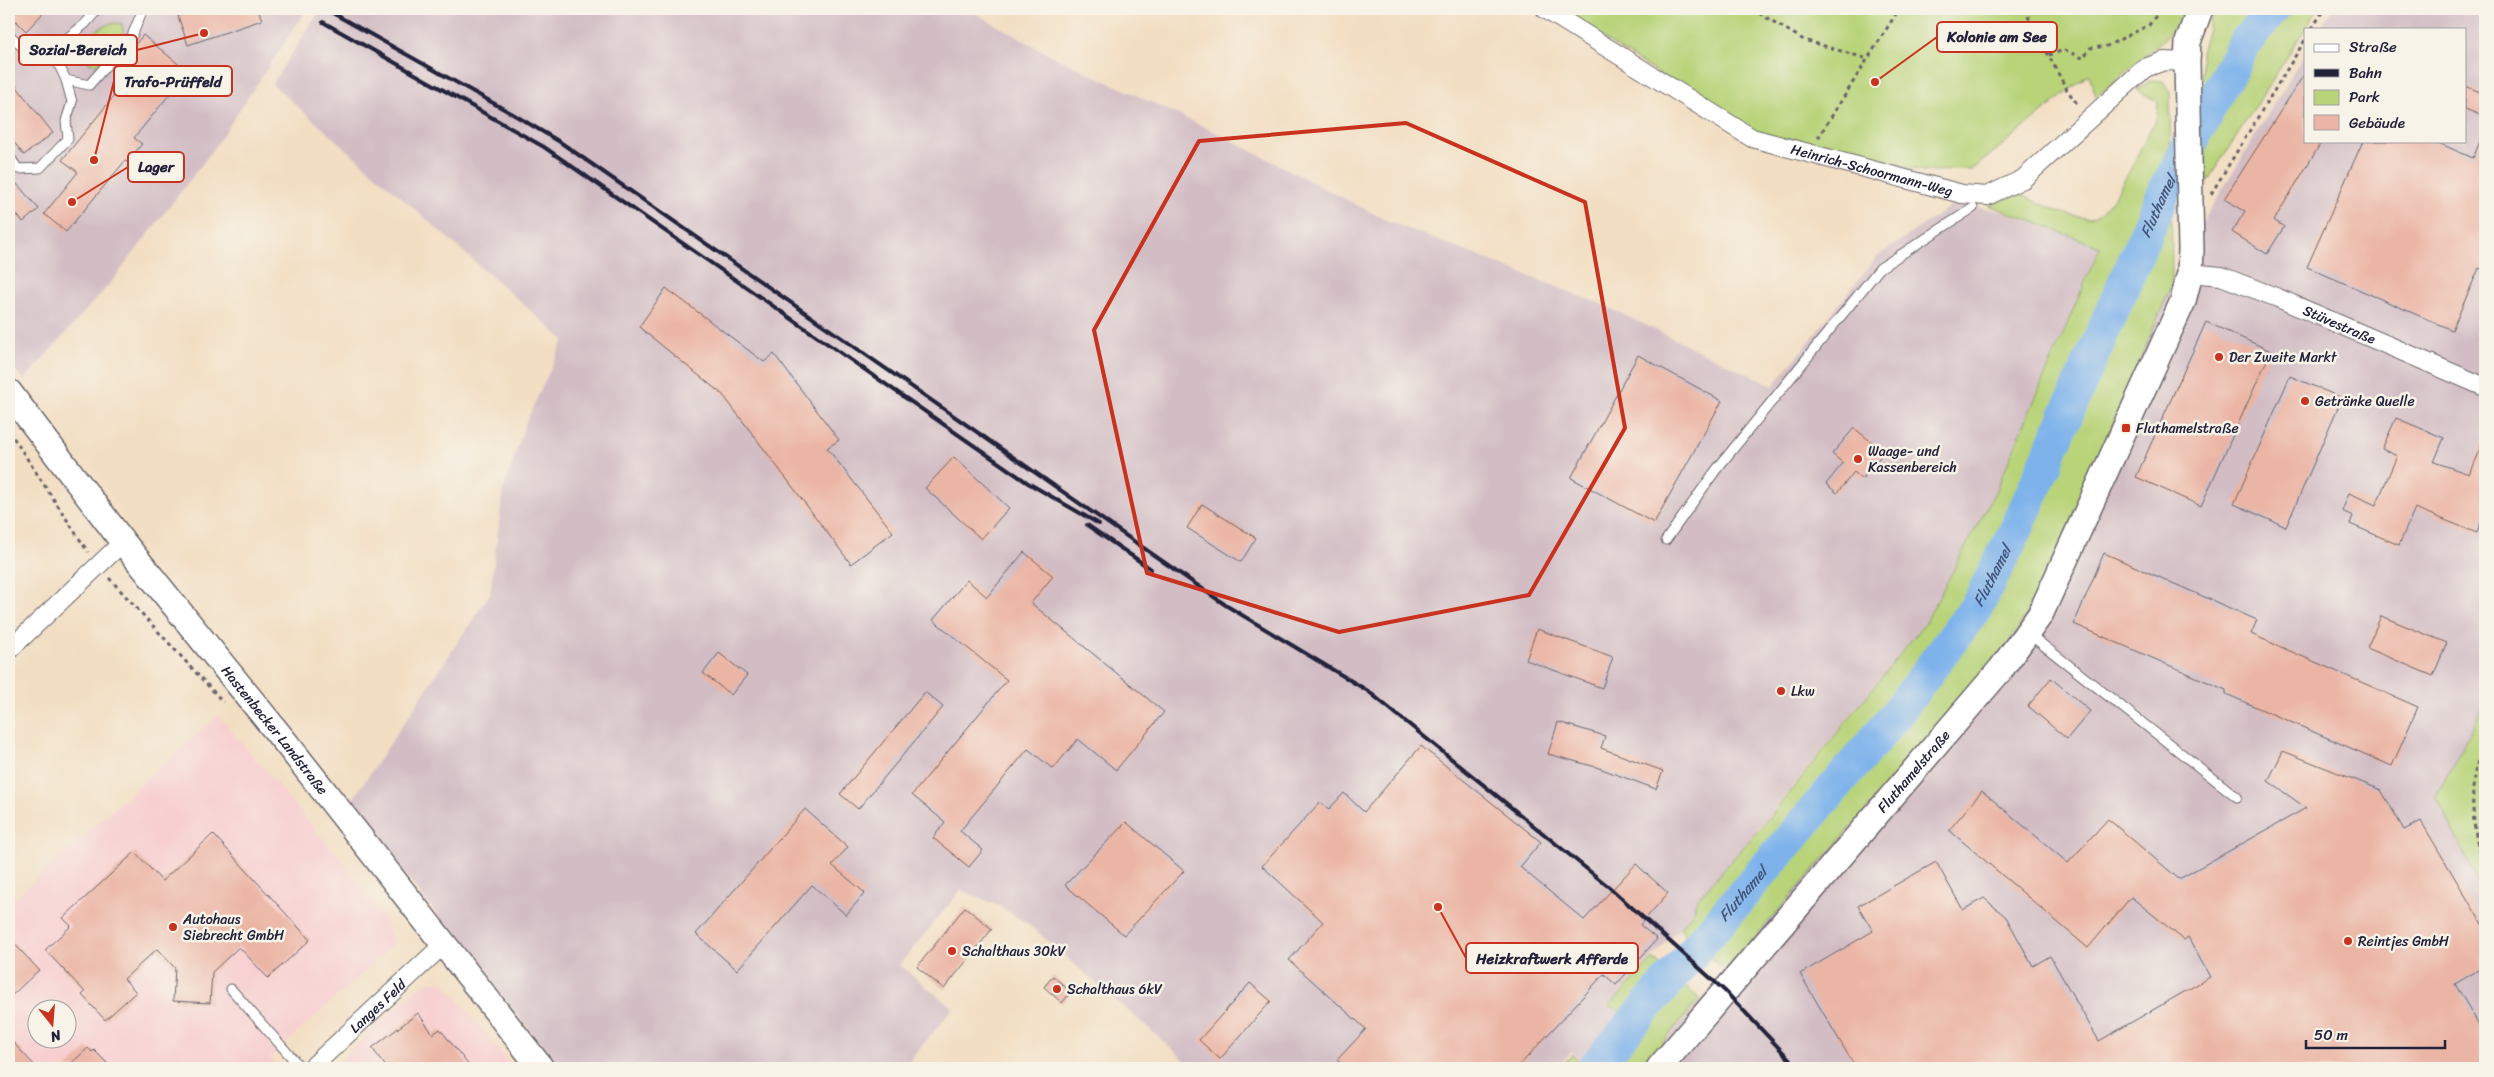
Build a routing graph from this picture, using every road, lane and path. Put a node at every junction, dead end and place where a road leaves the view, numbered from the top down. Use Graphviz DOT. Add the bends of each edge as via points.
graph roads {
  1 [pos="98,9"];
  2 [pos="143,9"];
  3 [pos="1545,9"];
  4 [pos="1752,9"];
  5 [pos="1898,9"];
  6 [pos="2024,9"];
  7 [pos="2161,9"];
  8 [pos="2200,9"];
  9 [pos="2324,9"];
  10 [pos="2313,28"];
  11 [pos="9,35"];
  12 [pos="2304,42"];
  13 [pos="52,50"];
  14 [pos="2048,55"];
  15 [pos="1868,59"];
  16 [pos="2187,62"];
  17 [pos="66,80"];
  18 [pos="2089,120"];
  19 [pos="1809,153"];
  20 [pos="9,156"];
  21 [pos="1972,208"];
  22 [pos="2191,218"];
  23 [pos="2190,273"];
  24 [pos="2485,387"];
  25 [pos="9,392"];
  26 [pos="1666,540"];
  27 [pos="123,542"];
  28 [pos="2028,632"];
  29 [pos="9,650"];
  30 [pos="2485,747"];
  31 [pos="2237,797"];
  32 [pos="2485,873"];
  33 [pos="444,944"];
  34 [pos="231,988"];
  35 [pos="301,1068"];
  36 [pos="311,1068"];
  37 [pos="541,1068"];
  38 [pos="1659,1068"];
  1 -- 13 [label="lane" via="85,24"];
  2 -- 17 [label="lane" via="132,36 90,85"];
  3 -- 19 [label="street, Heinrich-Schoormann-Weg" via="1752,138"];
  4 -- 15 [label="path" via="1804,40"];
  5 -- 15 [label="path"];
  6 -- 14 [label="path"];
  7 -- 14 [label="path" via="2149,24 2107,46 2090,48 2083,58 2064,50"];
  8 -- 16 [label="main road, Fluthamelstraße" via="2188,42"];
  9 -- 10 [label="path"];
  11 -- 13 [label="lane" via="25,50"];
  12 -- 22 [label="path" via="2213,192"];
  13 -- 17 [label="lane"];
  14 -- 18 [label="path" via="2066,90"];
  15 -- 19 [label="path"];
  16 -- 18 [label="street, Heinrich-Schoormann-Weg" via="2164,62 2145,68"];
  16 -- 22 [label="main road, Fluthamelstraße"];
  17 -- 20 [label="lane" via="72,102 66,121 68,139 40,168 18,169"];
  18 -- 19 [label="street, Heinrich-Schoormann-Weg" via="2023,179 1987,196 1962,194"];
  21 -- 26 [label="lane" via="1880,268 1716,470"];
  22 -- 23 [label="main road, Fluthamelstraße"];
  23 -- 24 [label="street, Stüvestraße" via="2221,276 2278,298"];
  23 -- 28 [label="main road, Fluthamelstraße" via="2176,318 2040,615"];
  25 -- 27 [label="main road, Hastenbecker Landstraße"];
  27 -- 29 [label="street"];
  27 -- 33 [label="main road, Hastenbecker Landstraße"];
  28 -- 31 [label="lane"];
  28 -- 38 [label="main road, Fluthamelstraße" via="2002,669"];
  30 -- 32 [label="path" via="2479,755 2473,788 2480,858"];
  33 -- 36 [label="street, Langes Feld"];
  33 -- 37 [label="main road, Hastenbecker Landstraße"];
  34 -- 35 [label="lane"];
}
